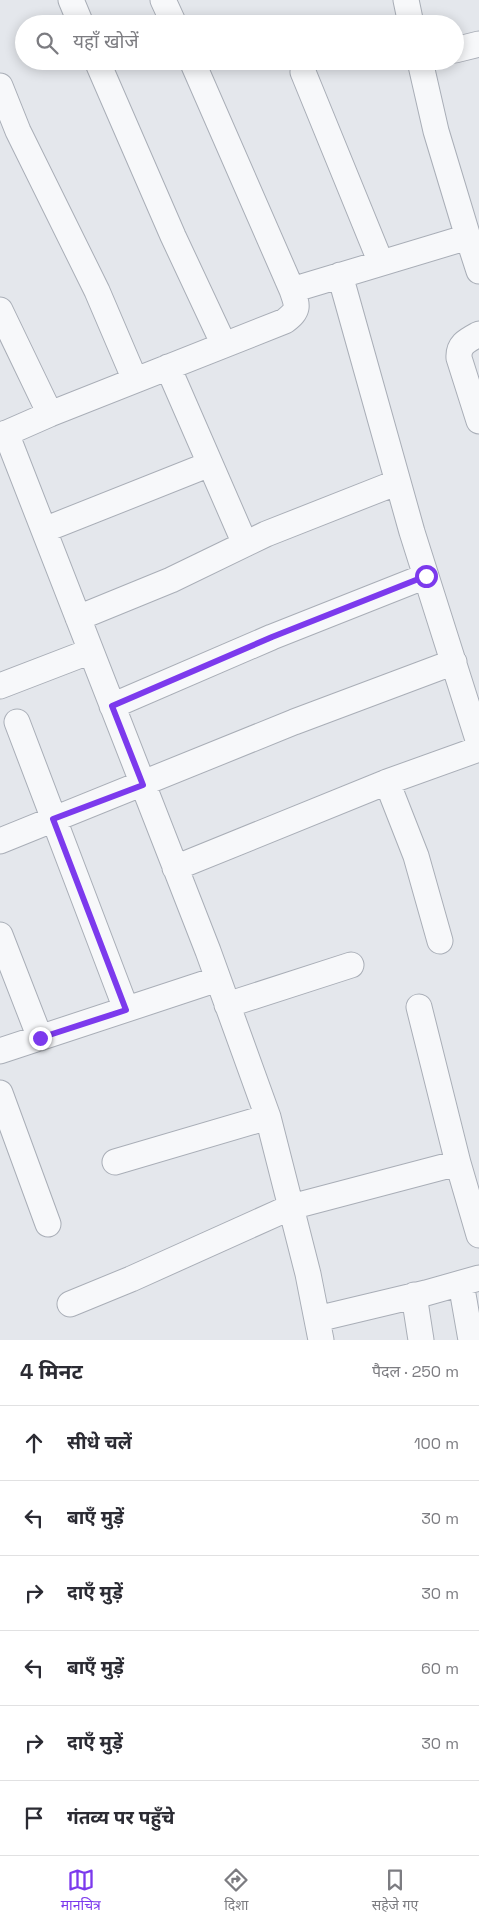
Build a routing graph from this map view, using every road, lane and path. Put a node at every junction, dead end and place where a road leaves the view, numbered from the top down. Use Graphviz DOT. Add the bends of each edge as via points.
graph roads {
  1 [pos="163,0"];
  2 [pos="406,0"];
  3 [pos="170,15"];
  4 [pos="409,15"];
  5 [pos="479,44"];
  6 [pos="464,48"];
  7 [pos="101,70"];
  8 [pos="196,70"];
  9 [pos="422,70"];
  10 [pos="303,72"];
  11 [pos="0,86"];
  12 [pos="468,238"];
  13 [pos="381,263"];
  14 [pos="479,271"];
  15 [pos="340,275"];
  16 [pos="292,290"];
  17 [pos="0,310"];
  18 [pos="479,334"];
  19 [pos="224,345"];
  20 [pos="168,367"];
  21 [pos="135,380"];
  22 [pos="50,414"];
  23 [pos="479,420"];
  24 [pos="3,435"];
  25 [pos="210,464"];
  26 [pos="398,482"];
  27 [pos="44,530"];
  28 [pos="245,544"];
  29 [pos="426,576"];
  30 [pos="78,618"];
  31 [pos="91,651"];
  32 [pos="454,662"];
  33 [pos="0,686"];
  34 [pos="112,706"];
  35 [pos="17,722"];
  36 [pos="479,743"];
  37 [pos="479,749"];
  38 [pos="387,782"];
  39 [pos="143,785"];
  40 [pos="53,819"];
  41 [pos="0,841"];
  42 [pos="175,868"];
  43 [pos="0,935"];
  44 [pos="440,941"];
  45 [pos="351,966"];
  46 [pos="218,979"];
  47 [pos="227,1005"];
  48 [pos="419,1006"];
  49 [pos="126,1010"];
  50 [pos="40,1038"];
  51 [pos="0,1052"];
  52 [pos="0,1093"];
  53 [pos="268,1117"];
  54 [pos="10,1152"];
  55 [pos="115,1162"];
  56 [pos="458,1163"];
  57 [pos="291,1207"];
  58 [pos="48,1224"];
  59 [pos="479,1235"];
  60 [pos="470,1280"];
  61 [pos="414,1295"];
  62 [pos="70,1304"];
  63 [pos="319,1329"];
  64 [pos="421,1340"];
  65 [pos="471,1340"];
  1 -- 3 [label="street"];
  2 -- 4 [label="street"];
  5 -- 6 [label="street"];
  7 -- 19 [label="street"];
  8 -- 16 [label="street"];
  9 -- 12 [label="street" via="436,131"];
  10 -- 13 [label="street"];
  11 -- 21 [label="street" via="18,130 97,291"];
  12 -- 13 [label="street"];
  12 -- 14 [label="street"];
  13 -- 15 [label="street"];
  15 -- 16 [label="street"];
  15 -- 26 [label="street"];
  16 -- 19 [label="street" via="297,304 295,313 284,321"];
  17 -- 22 [label="street"];
  18 -- 23 [label="street" via="462,345 459,358"];
  19 -- 20 [label="street"];
  20 -- 21 [label="street"];
  20 -- 25 [label="street"];
  21 -- 22 [label="street"];
  22 -- 24 [label="street"];
  24 -- 27 [label="street"];
  25 -- 27 [label="street"];
  25 -- 28 [label="street"];
  26 -- 28 [label="street"];
  26 -- 29 [label="street"];
  27 -- 30 [label="street"];
  28 -- 30 [label="street" via="171,580"];
  29 -- 32 [label="street"];
  29 -- 34 [label="street" via="272,637"];
  30 -- 31 [label="street"];
  31 -- 33 [label="street"];
  31 -- 34 [label="street"];
  32 -- 36 [label="street"];
  32 -- 39 [label="street" via="294,722"];
  34 -- 39 [label="street"];
  35 -- 40 [label="street"];
  37 -- 38 [label="street"];
  38 -- 42 [label="street"];
  38 -- 44 [label="street" via="416,856"];
  39 -- 40 [label="street"];
  39 -- 42 [label="street"];
  40 -- 41 [label="street"];
  40 -- 49 [label="street"];
  42 -- 46 [label="street"];
  43 -- 50 [label="street"];
  45 -- 47 [label="street"];
  46 -- 47 [label="street"];
  46 -- 49 [label="street"];
  47 -- 53 [label="street"];
  48 -- 56 [label="street"];
  49 -- 50 [label="street"];
  50 -- 51 [label="street"];
  52 -- 54 [label="street"];
  53 -- 55 [label="street"];
  53 -- 57 [label="street"];
  54 -- 58 [label="street"];
  56 -- 57 [label="street"];
  56 -- 59 [label="street"];
  57 -- 62 [label="street"];
  57 -- 63 [label="street"];
  60 -- 61 [label="street"];
  60 -- 65 [label="street"];
  61 -- 63 [label="street"];
  61 -- 64 [label="street"];
}
